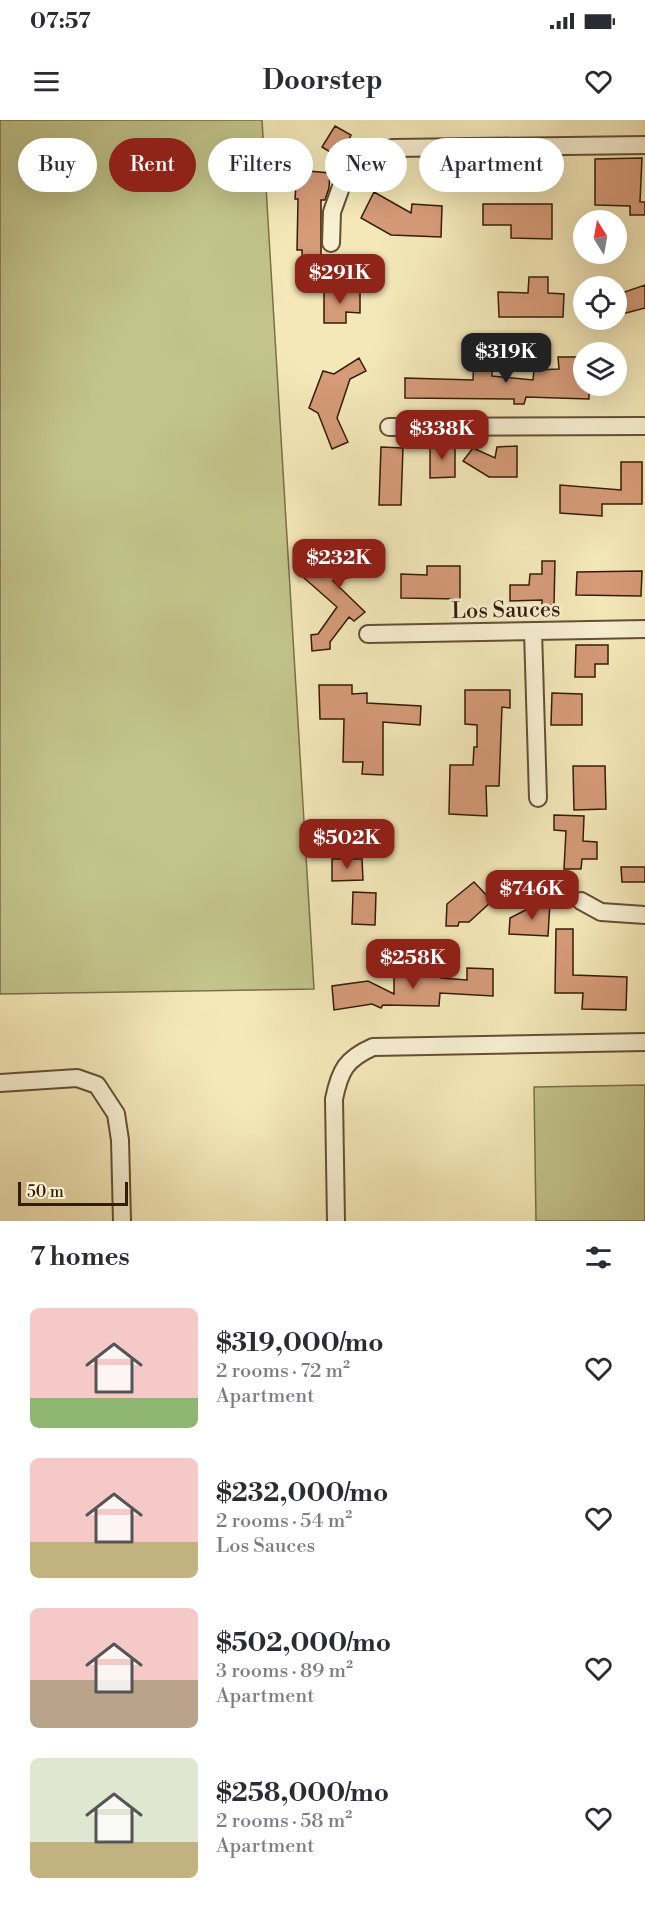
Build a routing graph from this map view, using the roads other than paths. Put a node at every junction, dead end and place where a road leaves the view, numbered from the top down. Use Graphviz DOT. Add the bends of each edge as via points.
graph roads {
  1 [pos="645,145"];
  2 [pos="331,243"];
  3 [pos="645,426"];
  4 [pos="389,427"];
  5 [pos="645,629"];
  6 [pos="533,631"];
  7 [pos="368,634"];
  8 [pos="538,798"];
  9 [pos="581,901"];
  10 [pos="645,915"];
  11 [pos="645,1042"];
  12 [pos="0,1083"];
  13 [pos="122,1221"];
  14 [pos="336,1221"];
  1 -- 2 [label="street" via="393,148 373,153 356,164 341,187 332,212"];
  3 -- 4 [label="street"];
  5 -- 6 [label="street, Los Sauces"];
  6 -- 7 [label="street, Los Sauces"];
  6 -- 8 [label="street"];
  9 -- 10 [label="street" via="601,912"];
  11 -- 14 [label="street" via="373,1047 356,1055 346,1064 334,1099"];
  12 -- 13 [label="street" via="77,1078 97,1086 116,1114"];
}
